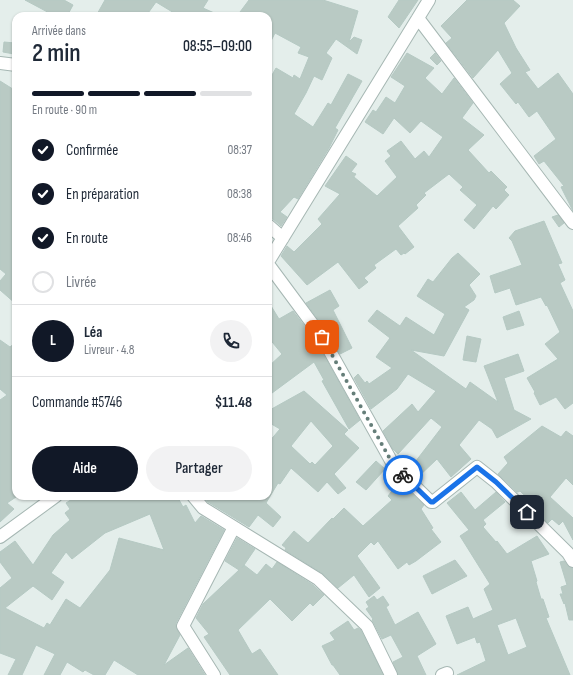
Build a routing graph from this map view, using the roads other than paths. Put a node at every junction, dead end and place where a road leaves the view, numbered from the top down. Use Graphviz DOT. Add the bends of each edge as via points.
graph roads {
  1 [pos="429,0"];
  2 [pos="418,18"];
  3 [pos="0,63"];
  4 [pos="12,64"];
  5 [pos="573,223"];
  6 [pos="272,228"];
  7 [pos="283,238"];
  8 [pos="272,256"];
  9 [pos="272,268"];
  10 [pos="51,500"];
  11 [pos="196,500"];
  12 [pos="234,527"];
  13 [pos="0,537"];
  14 [pos="573,561"];
  15 [pos="214,675"];
  16 [pos="391,675"];
  1 -- 2 [label="street"];
  2 -- 5 [label="street"];
  2 -- 7 [label="street"];
  3 -- 4 [label="street"];
  6 -- 7 [label="street"];
  7 -- 8 [label="street"];
  9 -- 14 [label="street" via="322,337 394,466 431,502 477,467 496,482 568,553"];
  10 -- 13 [label="street"];
  11 -- 12 [label="street" via="203,508"];
  12 -- 15 [label="street" via="183,626"];
  12 -- 16 [label="street" via="318,579 367,626"];
}
